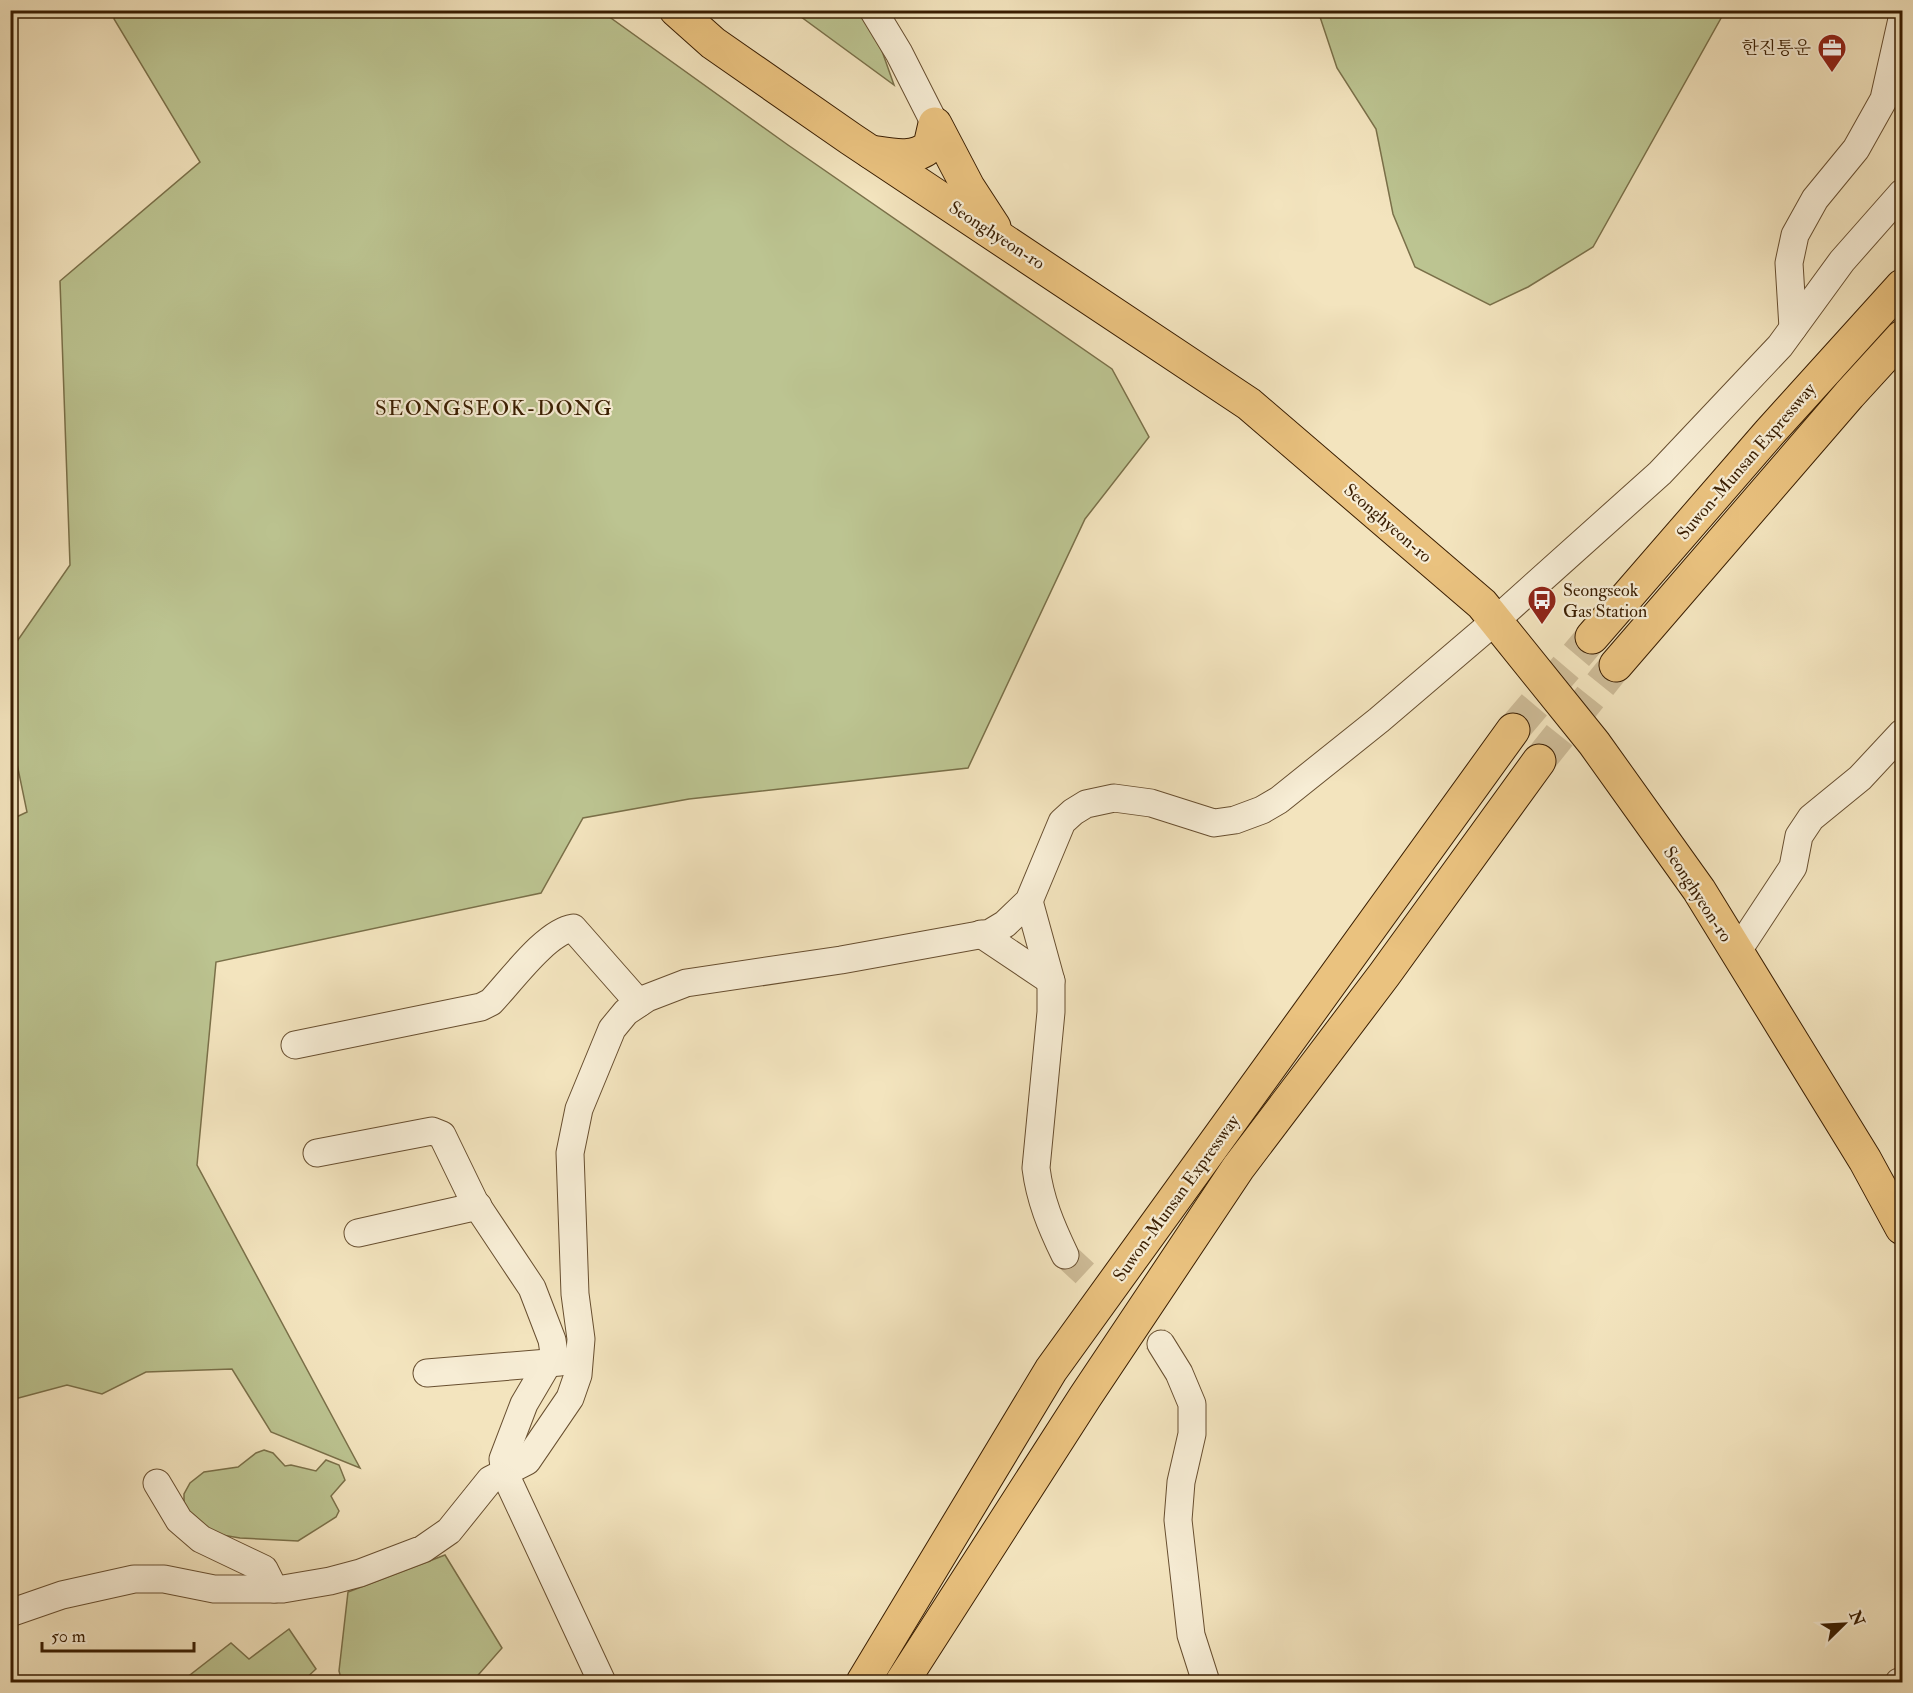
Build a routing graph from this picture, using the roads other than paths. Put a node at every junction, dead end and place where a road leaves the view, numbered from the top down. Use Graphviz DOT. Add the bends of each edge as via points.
graph roads {
  1 [pos="676,10"];
  2 [pos="873,10"];
  3 [pos="1902,19"];
  4 [pos="935,124"];
  5 [pos="871,152"];
  6 [pos="1902,193"];
  7 [pos="1002,238"];
  8 [pos="1902,286"];
  9 [pos="1793,328"];
  10 [pos="1902,337"];
  11 [pos="1495,621"];
  12 [pos="1592,637"];
  13 [pos="1616,665"];
  14 [pos="1513,730"];
  15 [pos="1902,733"];
  16 [pos="1539,761"];
  17 [pos="1029,901"];
  18 [pos="981,934"];
  19 [pos="1737,952"];
  20 [pos="1051,981"];
  21 [pos="639,1003"];
  22 [pos="295,1045"];
  23 [pos="317,1153"];
  24 [pos="478,1206"];
  25 [pos="1902,1228"];
  26 [pos="358,1233"];
  27 [pos="1065,1255"];
  28 [pos="1161,1344"];
  29 [pos="579,1360"];
  30 [pos="547,1363"];
  31 [pos="427,1373"];
  32 [pos="505,1474"];
  33 [pos="157,1483"];
  34 [pos="274,1589"];
  35 [pos="10,1614"];
  36 [pos="602,1683"];
  37 [pos="862,1683"];
  38 [pos="902,1683"];
  39 [pos="1206,1683"];
  1 -- 5 [label="main road, Seonghyeon-ro" via="713,43"];
  2 -- 4 [label="street"];
  3 -- 9 [label="street" via="1884,99 1856,149 1815,200 1795,235 1789,263"];
  4 -- 5 [label="main road" via="930,146 919,153 895,156"];
  4 -- 7 [label="main road" via="968,187"];
  5 -- 7 [label="main road, Seonghyeon-ro"];
  6 -- 9 [label="street" via="1842,261"];
  7 -- 11 [label="main road, Seonghyeon-ro" via="1249,404 1482,604"];
  8 -- 12 [label="main road, Suwon-Munsan Expressway"];
  9 -- 11 [label="street" via="1660,473"];
  10 -- 13 [label="main road, Suwon-Munsan Expressway"];
  11 -- 17 [label="street" via="1379,720 1262,810 1214,823 1151,803 1113,798 1086,804 1072,812 1062,822"];
  11 -- 19 [label="main road, Seonghyeon-ro" via="1594,743 1699,890"];
  14 -- 37 [label="main road, Suwon-Munsan Expressway" via="1052,1370"];
  15 -- 19 [label="street" via="1860,778 1811,818 1799,836 1793,867"];
  16 -- 38 [label="main road, Suwon-Munsan Expressway" via="1238,1168 1085,1396"];
  17 -- 18 [label="street" via="1005,924"];
  17 -- 20 [label="street"];
  18 -- 20 [label="street"];
  18 -- 21 [label="street" via="686,983"];
  19 -- 25 [label="main road, Seonghyeon-ro" via="1865,1160"];
  20 -- 27 [label="street" via="1052,1012 1036,1168 1039,1192"];
  21 -- 22 [label="street" via="573,928 548,940 491,1002 481,1007"];
  21 -- 29 [label="street" via="612,1029 579,1109 570,1153"];
  23 -- 24 [label="street" via="432,1131 442,1135"];
  24 -- 26 [label="street"];
  24 -- 30 [label="street" via="532,1288 552,1340 554,1353"];
  28 -- 39 [label="street" via="1192,1404 1192,1434 1181,1482 1178,1520 1191,1635"];
  29 -- 30 [label="street"];
  29 -- 32 [label="street" via="570,1398 527,1461"];
  30 -- 31 [label="street"];
  30 -- 32 [label="street" via="503,1459"];
  32 -- 34 [label="street" via="490,1480 449,1531 423,1549 360,1573"];
  32 -- 36 [label="street"];
  33 -- 34 [label="street" via="179,1520 201,1539 264,1569"];
  34 -- 35 [label="street" via="214,1589 164,1579 134,1579 62,1595"];
}
